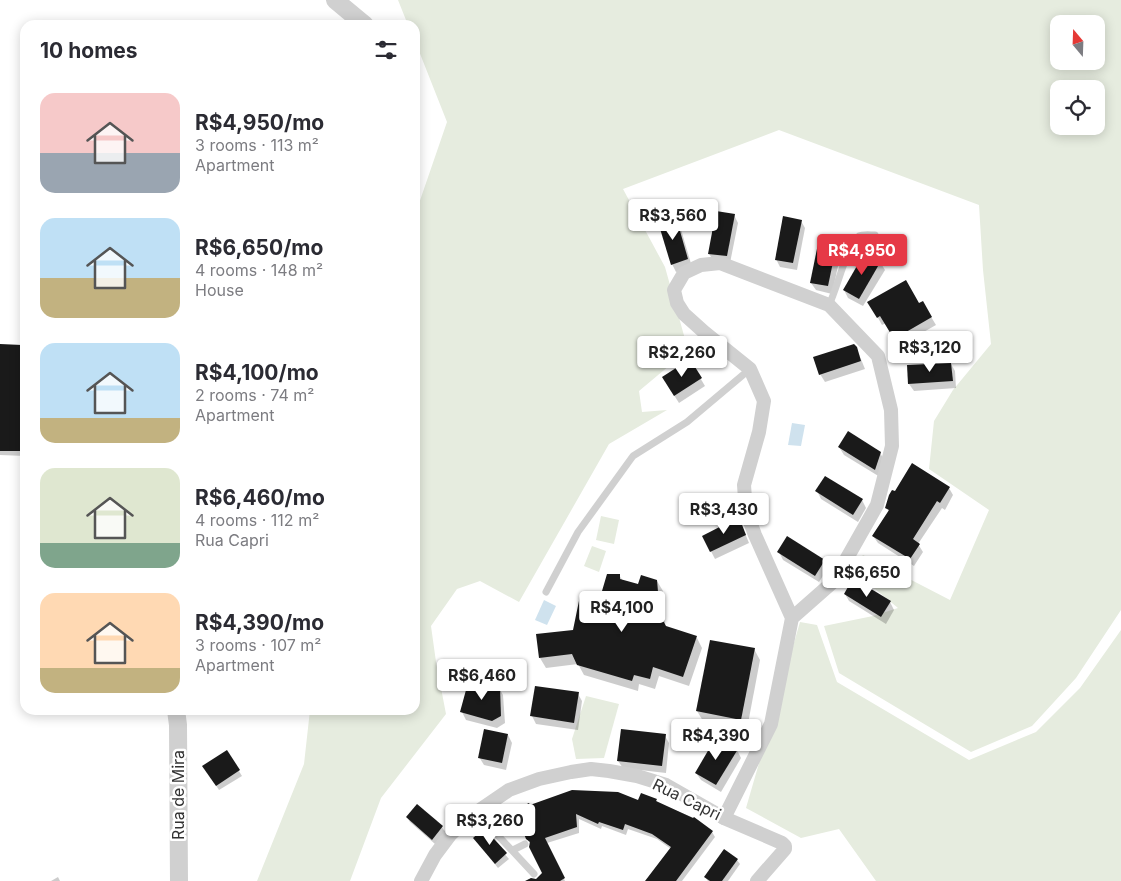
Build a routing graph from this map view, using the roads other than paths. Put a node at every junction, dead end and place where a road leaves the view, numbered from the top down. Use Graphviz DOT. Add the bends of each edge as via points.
graph roads {
  1 [pos="335,0"];
  2 [pos="359,20"];
  3 [pos="874,236"];
  4 [pos="828,305"];
  5 [pos="750,369"];
  6 [pos="546,592"];
  7 [pos="792,618"];
  8 [pos="177,715"];
  9 [pos="476,812"];
  10 [pos="724,818"];
  11 [pos="514,823"];
  12 [pos="493,830"];
  13 [pos="524,844"];
  14 [pos="512,850"];
  15 [pos="534,874"];
  16 [pos="179,881"];
  17 [pos="421,881"];
  18 [pos="757,881"];
  1 -- 2 [label="street"];
  3 -- 4 [label="lane" via="858,237 850,248"];
  4 -- 5 [label="street" via="720,263 700,265 684,273 674,290 684,314"];
  4 -- 7 [label="street" via="878,356 891,410 892,446 877,505 834,581"];
  5 -- 6 [label="lane" via="687,422 633,456 578,532"];
  5 -- 7 [label="street" via="764,401 744,485 746,511"];
  7 -- 10 [label="street" via="771,724"];
  8 -- 16 [label="street, Rua de Mira"];
  9 -- 10 [label="street, Rua Capri" via="524,784 590,770 637,776 666,785"];
  9 -- 12 [label="lane"];
  9 -- 17 [label="street, Rua Capri" via="450,835"];
  10 -- 18 [label="street, Rua Capri" via="785,846"];
  11 -- 12 [label="lane"];
  12 -- 14 [label="lane"];
  13 -- 14 [label="lane"];
  14 -- 15 [label="lane"];
}
